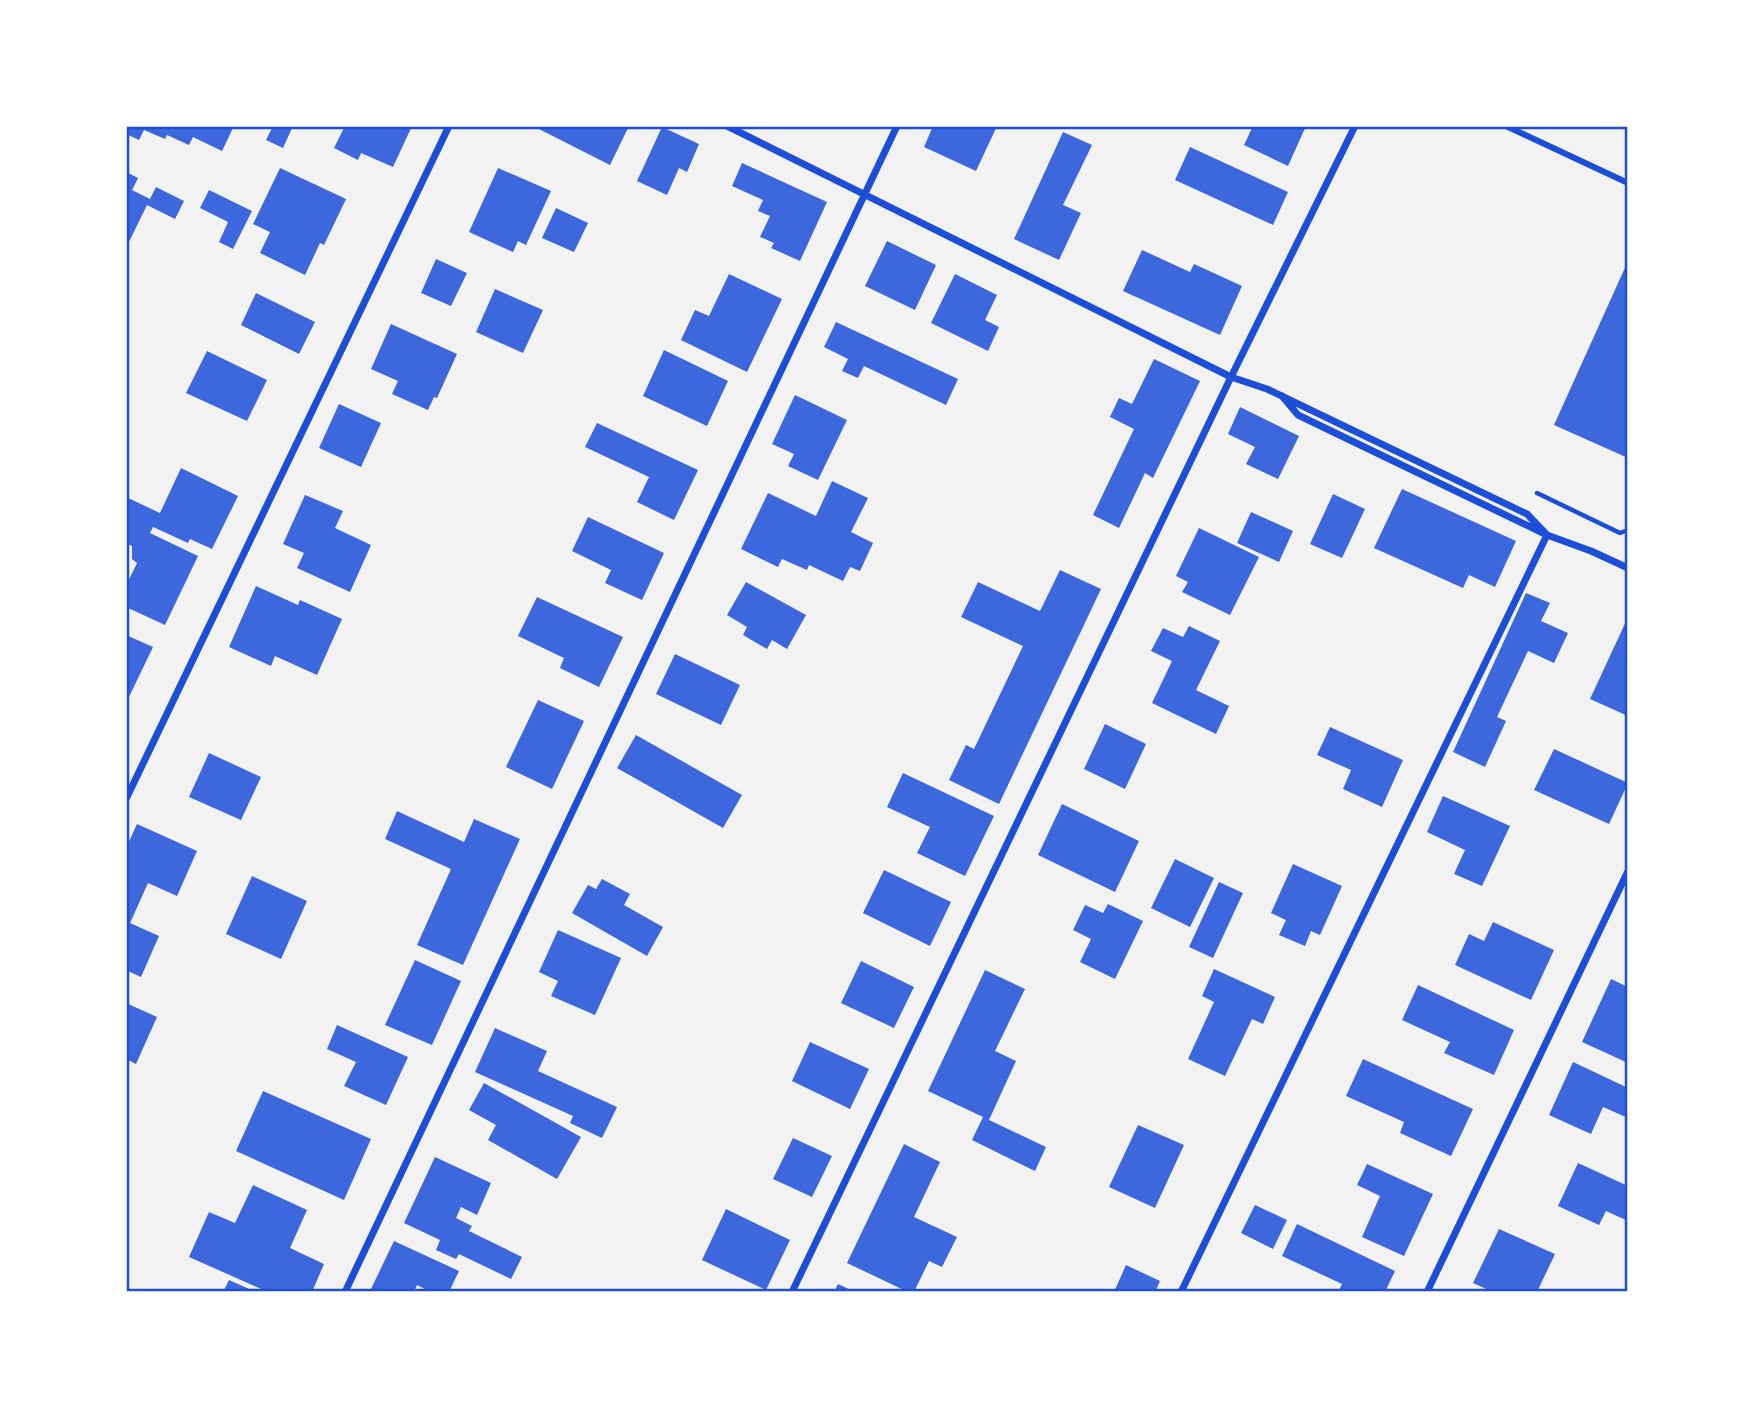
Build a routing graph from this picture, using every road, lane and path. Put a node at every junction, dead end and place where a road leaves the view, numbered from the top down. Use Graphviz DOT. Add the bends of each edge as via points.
graph roads {
  1 [pos="449,126"];
  2 [pos="727,126"];
  3 [pos="897,126"];
  4 [pos="1355,126"];
  5 [pos="1506,126"];
  6 [pos="1628,183"];
  7 [pos="864,195"];
  8 [pos="1231,377"];
  9 [pos="1547,535"];
  10 [pos="1628,568"];
  11 [pos="126,799"];
  12 [pos="1628,871"];
  13 [pos="345,1292"];
  14 [pos="792,1292"];
  15 [pos="1181,1292"];
  16 [pos="1427,1292"];
  1 -- 11 [label="street"];
  2 -- 7 [label="street"];
  3 -- 7 [label="street"];
  4 -- 8 [label="street"];
  5 -- 6 [label="street"];
  7 -- 8 [label="street"];
  7 -- 13 [label="street"];
  8 -- 9 [label="street" via="1282,396 1298,415"];
  8 -- 14 [label="street"];
  9 -- 10 [label="street"];
  9 -- 15 [label="street"];
  12 -- 16 [label="street"];
}
